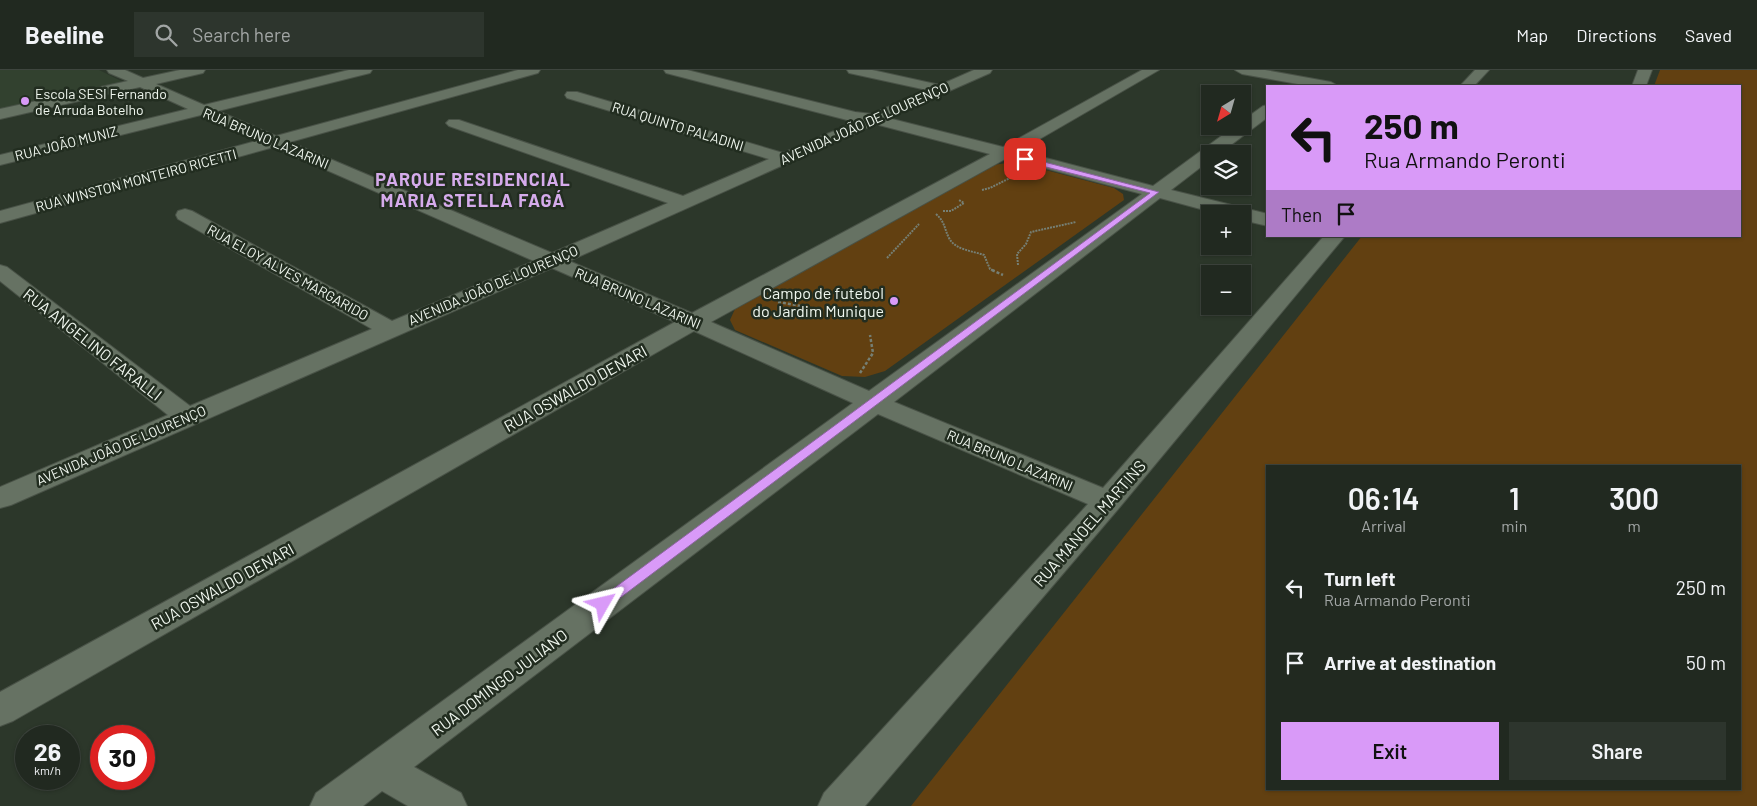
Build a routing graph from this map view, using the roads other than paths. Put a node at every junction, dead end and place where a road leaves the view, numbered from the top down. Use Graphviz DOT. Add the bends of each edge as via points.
graph roads {
  1 [pos="114,70"];
  2 [pos="198,70"];
  3 [pos="365,70"];
  4 [pos="533,70"];
  5 [pos="671,70"];
  6 [pos="854,70"];
  7 [pos="985,70"];
  8 [pos="1152,70"];
  9 [pos="1242,70"];
  10 [pos="1319,70"];
  11 [pos="1482,70"];
  12 [pos="1645,70"];
  13 [pos="141,83"];
  14 [pos="1301,84"];
  15 [pos="1316,85"];
  16 [pos="1468,85"];
  17 [pos="1639,85"];
  18 [pos="940,89"];
  19 [pos="572,95"];
  20 [pos="202,110"];
  21 [pos="1266,110"];
  22 [pos="0,114"];
  23 [pos="874,120"];
  24 [pos="454,123"];
  25 [pos="274,141"];
  26 [pos="1002,154"];
  27 [pos="784,158"];
  28 [pos="0,160"];
  29 [pos="1156,192"];
  30 [pos="683,202"];
  31 [pos="1207,205"];
  32 [pos="185,215"];
  33 [pos="1251,216"];
  34 [pos="0,217"];
  35 [pos="1266,220"];
  36 [pos="1334,237"];
  37 [pos="551,261"];
  38 [pos="0,271"];
  39 [pos="694,322"];
  40 [pos="391,330"];
  41 [pos="872,402"];
  42 [pos="187,416"];
  43 [pos="0,498"];
  44 [pos="1108,501"];
  45 [pos="0,710"];
  46 [pos="358,791"];
  47 [pos="446,806"];
  48 [pos="839,806"];
  1 -- 13 [label="street, RUA BRUNO LAZARINI"];
  2 -- 13 [label="street"];
  3 -- 20 [label="street, RUA JOÃO MUNIZ"];
  4 -- 25 [label="street, RUA WINSTON MONTEIRO RICETTI"];
  5 -- 23 [label="street"];
  6 -- 18 [label="street"];
  7 -- 18 [label="street, AVENIDA JOÃO DE LOURENÇO"];
  8 -- 26 [label="street, RUA OSWALDO DENARI"];
  9 -- 14 [label="street"];
  10 -- 14 [label="street"];
  11 -- 16 [label="street"];
  12 -- 17 [label="street"];
  13 -- 20 [label="street, RUA BRUNO LAZARINI"];
  13 -- 22 [label="street"];
  14 -- 15 [label="street"];
  18 -- 23 [label="street, AVENIDA JOÃO DE LOURENÇO"];
  19 -- 27 [label="street, RUA QUINTO PALADINI"];
  20 -- 25 [label="street, RUA BRUNO LAZARINI"];
  20 -- 28 [label="street, RUA JOÃO MUNIZ"];
  21 -- 29 [label="street, RUA DOMINGO JULIANO"];
  23 -- 26 [label="street"];
  23 -- 27 [label="street, AVENIDA JOÃO DE LOURENÇO"];
  24 -- 30 [label="street"];
  25 -- 34 [label="street, RUA WINSTON MONTEIRO RICETTI"];
  25 -- 37 [label="street, RUA BRUNO LAZARINI"];
  26 -- 29 [label="street"];
  26 -- 39 [label="street, RUA OSWALDO DENARI"];
  27 -- 30 [label="street, AVENIDA JOÃO DE LOURENÇO"];
  29 -- 31 [label="street"];
  29 -- 41 [label="street, RUA DOMINGO JULIANO"];
  30 -- 37 [label="street, AVENIDA JOÃO DE LOURENÇO"];
  32 -- 40 [label="street, RUA ELOY ALVES MARGARIDO"];
  33 -- 35 [label="street"];
  36 -- 44 [label="street, RUA MANOEL MARTINS"];
  37 -- 39 [label="street, RUA BRUNO LAZARINI"];
  37 -- 40 [label="street, AVENIDA JOÃO DE LOURENÇO"];
  38 -- 42 [label="street, RUA ANGELINO FARALLI"];
  39 -- 41 [label="street, RUA BRUNO LAZARINI"];
  39 -- 45 [label="street, RUA OSWALDO DENARI"];
  40 -- 42 [label="street, AVENIDA JOÃO DE LOURENÇO"];
  41 -- 44 [label="street, RUA BRUNO LAZARINI"];
  41 -- 46 [label="street, RUA DOMINGO JULIANO"];
  42 -- 43 [label="street, AVENIDA JOÃO DE LOURENÇO"];
  44 -- 48 [label="street, RUA MANOEL MARTINS"];
  46 -- 47 [label="street"];
}
